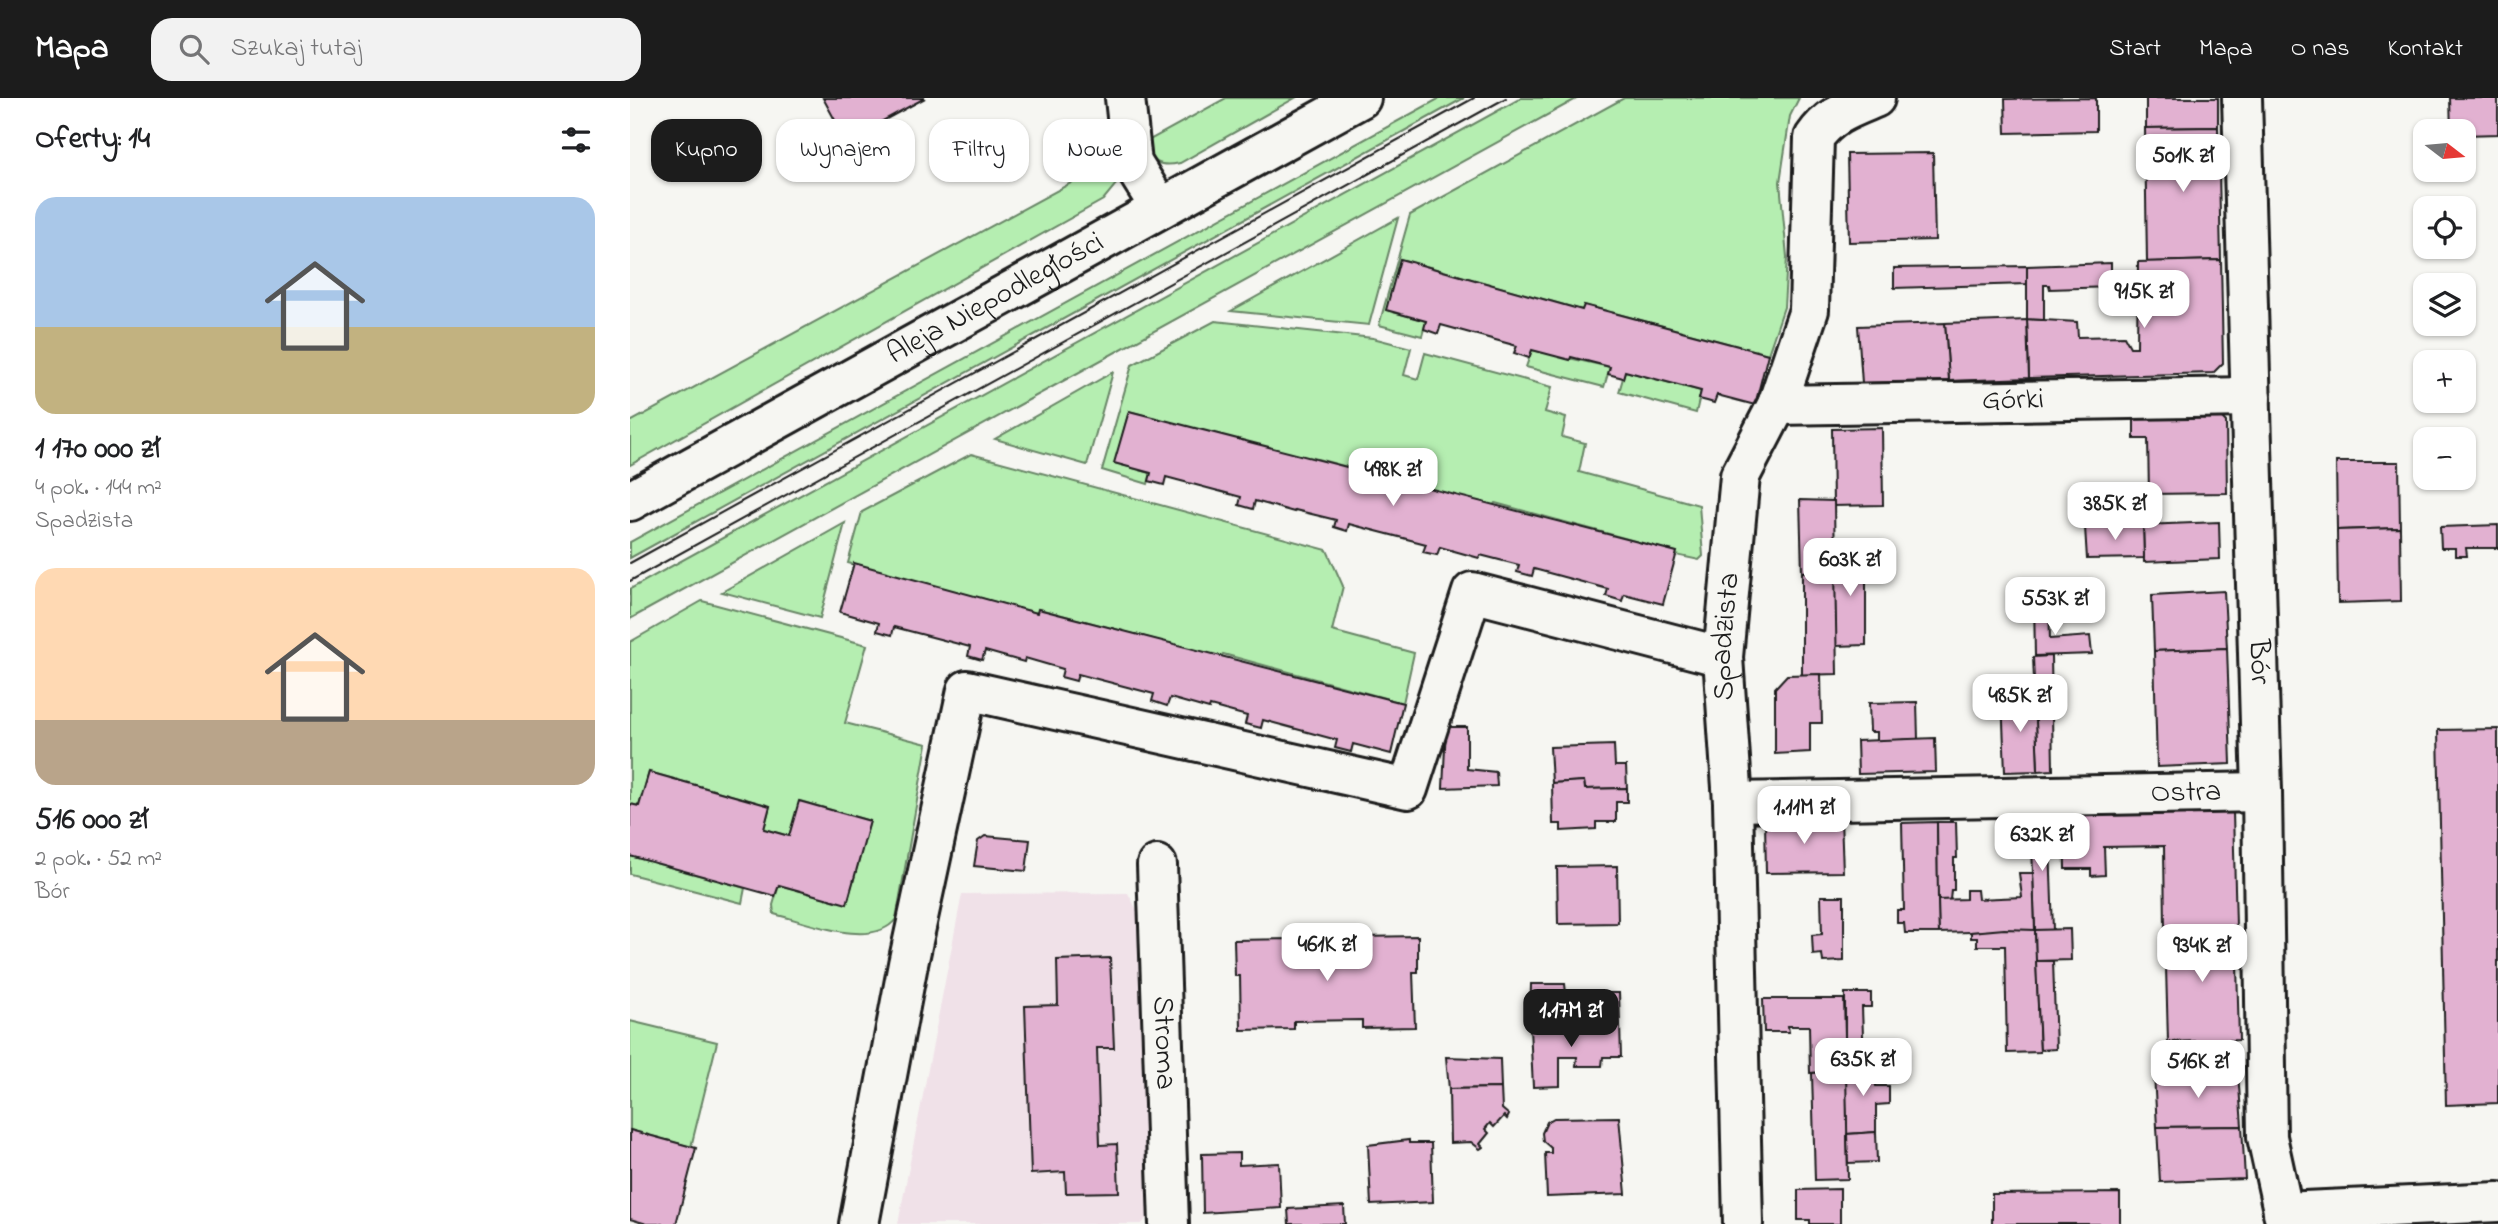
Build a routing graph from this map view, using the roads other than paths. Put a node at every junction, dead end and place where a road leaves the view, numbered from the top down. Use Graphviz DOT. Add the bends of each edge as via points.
graph roads {
  1 [pos="1125,98"];
  2 [pos="1361,98"];
  3 [pos="1875,98"];
  4 [pos="2242,98"];
  5 [pos="1160,208"];
  6 [pos="2251,397"];
  7 [pos="1777,405"];
  8 [pos="630,501"];
  9 [pos="1723,657"];
  10 [pos="2262,792"];
  11 [pos="1733,802"];
  12 [pos="1157,864"];
  13 [pos="2498,1202"];
  14 [pos="2284,1218"];
  15 [pos="859,1224"];
  16 [pos="1169,1224"];
  17 [pos="1743,1224"];
  1 -- 5 [label="street" via="1132,163"];
  2 -- 5 [label="street, Aleja Niepodległości"];
  3 -- 7 [label="street, Spadzista" via="1837,114 1814,138 1809,310"];
  4 -- 6 [label="street, Bór"];
  5 -- 8 [label="street, Aleja Niepodległości"];
  6 -- 7 [label="street, Górki"];
  6 -- 10 [label="street, Bór"];
  7 -- 9 [label="street, Spadzista" via="1740,476"];
  9 -- 11 [label="street, Spadzista"];
  9 -- 15 [label="street" via="1472,592 1408,789 967,690 908,964"];
  10 -- 11 [label="street, Ostra"];
  10 -- 14 [label="street, Bór" via="2267,1137"];
  11 -- 17 [label="street, Spadzista"];
  12 -- 16 [label="street, Stroma"];
  13 -- 14 [label="street"];
}
